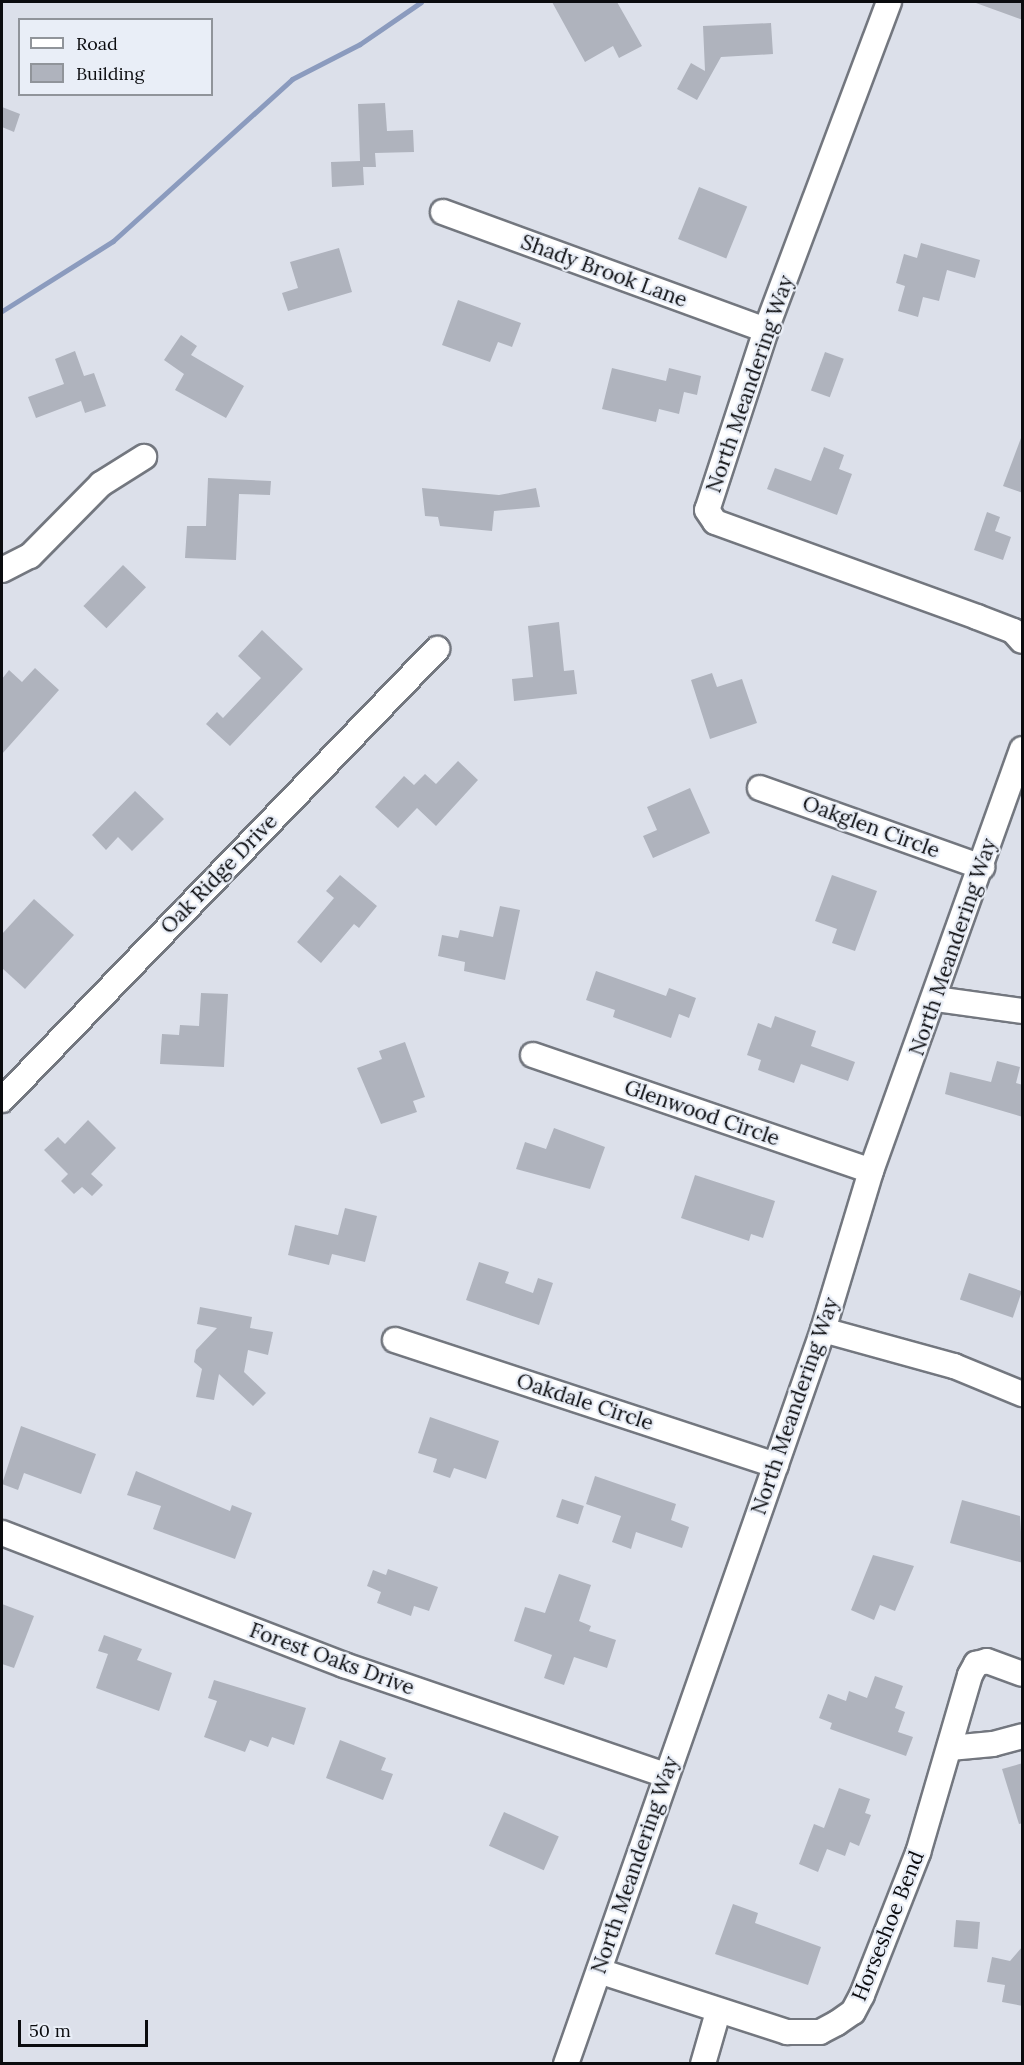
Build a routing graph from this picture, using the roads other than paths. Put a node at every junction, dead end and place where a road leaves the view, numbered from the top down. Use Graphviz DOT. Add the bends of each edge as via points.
graph roads {
  1 [pos="890,2"];
  2 [pos="443,212"];
  3 [pos="766,330"];
  4 [pos="144,457"];
  5 [pos="2,570"];
  6 [pos="1023,641"];
  7 [pos="437,649"];
  8 [pos="1023,748"];
  9 [pos="760,788"];
  10 [pos="982,867"];
  11 [pos="936,999"];
  12 [pos="1023,1011"];
  13 [pos="533,1055"];
  14 [pos="2,1100"];
  15 [pos="871,1171"];
  16 [pos="823,1330"];
  17 [pos="395,1340"];
  18 [pos="1023,1394"];
  19 [pos="776,1465"];
  20 [pos="2,1533"];
  21 [pos="1023,1674"];
  22 [pos="1023,1736"];
  23 [pos="950,1748"];
  24 [pos="666,1776"];
  25 [pos="599,1971"];
  26 [pos="718,2012"];
  27 [pos="566,2064"];
  28 [pos="703,2064"];
  1 -- 3 [label="street, North Meandering Way"];
  2 -- 3 [label="street, Shady Brook Lane"];
  3 -- 6 [label="street, North Meandering Way" via="710,492 707,510 715,522 1013,631"];
  4 -- 5 [label="street" via="101,484 30,556"];
  7 -- 14 [label="street, Oak Ridge Drive"];
  8 -- 10 [label="street, North Meandering Way"];
  9 -- 10 [label="street, Oakglen Circle"];
  10 -- 11 [label="street, North Meandering Way"];
  11 -- 12 [label="street"];
  11 -- 15 [label="street, North Meandering Way"];
  13 -- 15 [label="street, Glenwood Circle"];
  15 -- 16 [label="street, North Meandering Way"];
  16 -- 18 [label="street" via="954,1366"];
  16 -- 19 [label="street, North Meandering Way"];
  17 -- 19 [label="street, Oakdale Circle"];
  19 -- 24 [label="street, North Meandering Way"];
  20 -- 24 [label="street, Forest Oaks Drive" via="344,1665"];
  21 -- 23 [label="street, Horseshoe Bend" via="987,1661 976,1664"];
  22 -- 23 [label="street" via="993,1744"];
  23 -- 26 [label="street, Horseshoe Bend" via="918,1853 853,2012 820,2032 806,2034"];
  24 -- 25 [label="street, North Meandering Way"];
  25 -- 26 [label="street, Horseshoe Bend"];
  25 -- 27 [label="street, North Meandering Way"];
  26 -- 28 [label="street"];
}
